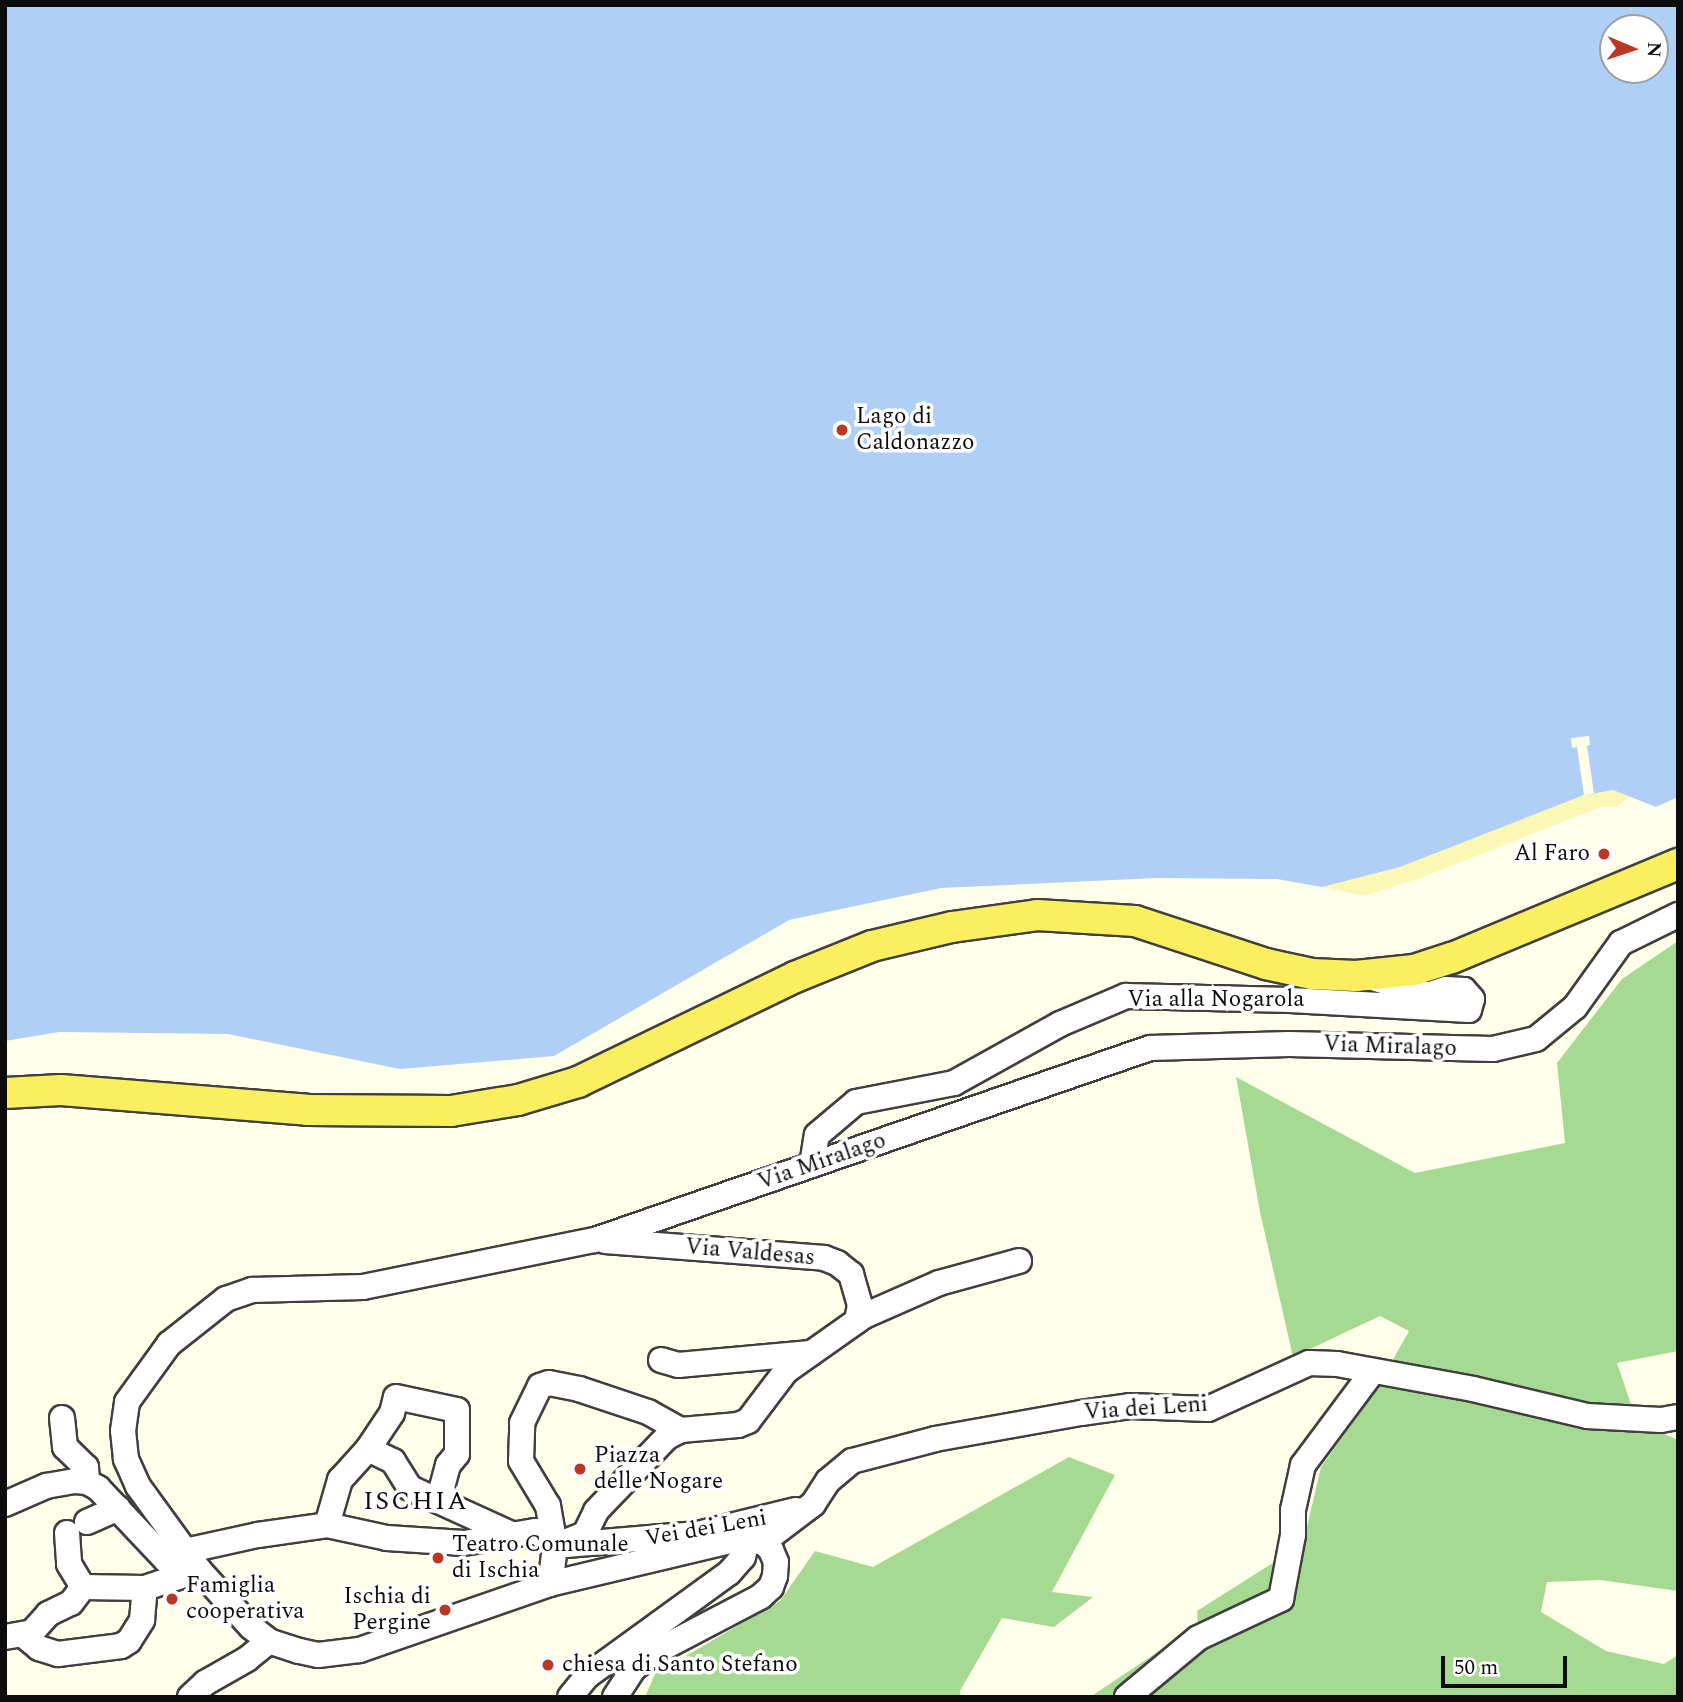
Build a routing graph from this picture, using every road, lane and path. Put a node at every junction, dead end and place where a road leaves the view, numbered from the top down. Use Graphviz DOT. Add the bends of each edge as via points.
graph roads {
  1 [pos="1678,864"];
  2 [pos="1678,915"];
  3 [pos="1364,975"];
  4 [pos="5,1093"];
  5 [pos="812,1165"];
  6 [pos="595,1240"];
  7 [pos="1019,1261"];
  8 [pos="857,1321"];
  9 [pos="810,1353"];
  10 [pos="661,1360"];
  11 [pos="1373,1371"];
  12 [pos="1678,1417"];
  13 [pos="62,1418"];
  14 [pos="681,1430"];
  15 [pos="368,1449"];
  16 [pos="81,1482"];
  17 [pos="439,1499"];
  18 [pos="5,1504"];
  19 [pos="814,1504"];
  20 [pos="118,1508"];
  21 [pos="327,1525"];
  22 [pos="511,1534"];
  23 [pos="755,1541"];
  24 [pos="555,1546"];
  25 [pos="190,1564"];
  26 [pos="550,1584"];
  27 [pos="83,1587"];
  28 [pos="145,1588"];
  29 [pos="14,1636"];
  30 [pos="269,1641"];
  31 [pos="190,1697"];
  32 [pos="570,1697"];
  33 [pos="615,1697"];
  34 [pos="1127,1697"];
  1 -- 3 [label="main road" via="1452,958 1414,970"];
  2 -- 5 [label="street, Via Miralago" via="1621,943 1575,1007 1536,1039 1493,1049 1289,1044 1150,1048"];
  3 -- 4 [label="main road" via="1312,974 1266,964 1135,921 1037,915 952,927 872,946 795,977 578,1082 518,1100 451,1111 307,1110 61,1090"];
  3 -- 5 [label="street, Via alla Nogarola" via="1428,995 1464,990 1472,999 1469,1010 1126,996 1060,1024 954,1083 856,1102 817,1135"];
  5 -- 6 [label="street, Via Miralago"];
  6 -- 8 [label="street, Via Valdesas" via="824,1258 851,1274 860,1305"];
  6 -- 25 [label="street, Via Miralago" via="363,1287 252,1290 226,1299 204,1315 169,1345 146,1373 127,1402 122,1430 126,1460 138,1486"];
  7 -- 8 [label="street" via="939,1283"];
  8 -- 9 [label="street"];
  9 -- 10 [label="street" via="678,1365"];
  9 -- 14 [label="street" via="775,1382 748,1421"];
  11 -- 12 [label="street, Via dei Leni" via="1587,1416"];
  11 -- 19 [label="street, Via dei Leni" via="1309,1363 1208,1409 1130,1406 890,1448 852,1461 828,1481"];
  11 -- 34 [label="street" via="1303,1465 1281,1599 1198,1638"];
  13 -- 16 [label="street" via="65,1447 86,1467"];
  14 -- 24 [label="street" via="667,1437 596,1511 585,1534"];
  14 -- 24 [label="street" via="648,1412 579,1389 550,1383 538,1389 522,1423 519,1444 528,1476 548,1506"];
  15 -- 17 [label="street" via="393,1461 410,1488"];
  15 -- 17 [label="street" via="392,1413 396,1397 457,1410 457,1454 448,1465"];
  15 -- 21 [label="street" via="340,1480"];
  16 -- 18 [label="street" via="46,1486"];
  16 -- 20 [label="street" via="98,1488"];
  17 -- 22 [label="street"];
  19 -- 23 [label="street, Via dei Leni"];
  19 -- 24 [label="street, Vei dei Leni" via="698,1534"];
  20 -- 25 [label="street" via="166,1560"];
  20 -- 27 [label="street" via="77,1528 69,1564"];
  21 -- 22 [label="street" via="387,1538 464,1543"];
  21 -- 25 [label="street" via="270,1533"];
  22 -- 24 [label="street" via="536,1531"];
  23 -- 26 [label="street" via="730,1541"];
  23 -- 32 [label="street" via="729,1573 587,1676"];
  23 -- 33 [label="street" via="776,1562 771,1587 653,1653 634,1668"];
  24 -- 26 [label="street"];
  25 -- 28 [label="street"];
  25 -- 30 [label="street"];
  26 -- 30 [label="street" via="350,1652 318,1655"];
  27 -- 28 [label="street"];
  27 -- 29 [label="street" via="71,1603 48,1614 38,1628"];
  28 -- 29 [label="street" via="142,1620 121,1646 58,1654"];
  30 -- 31 [label="street"];
}
